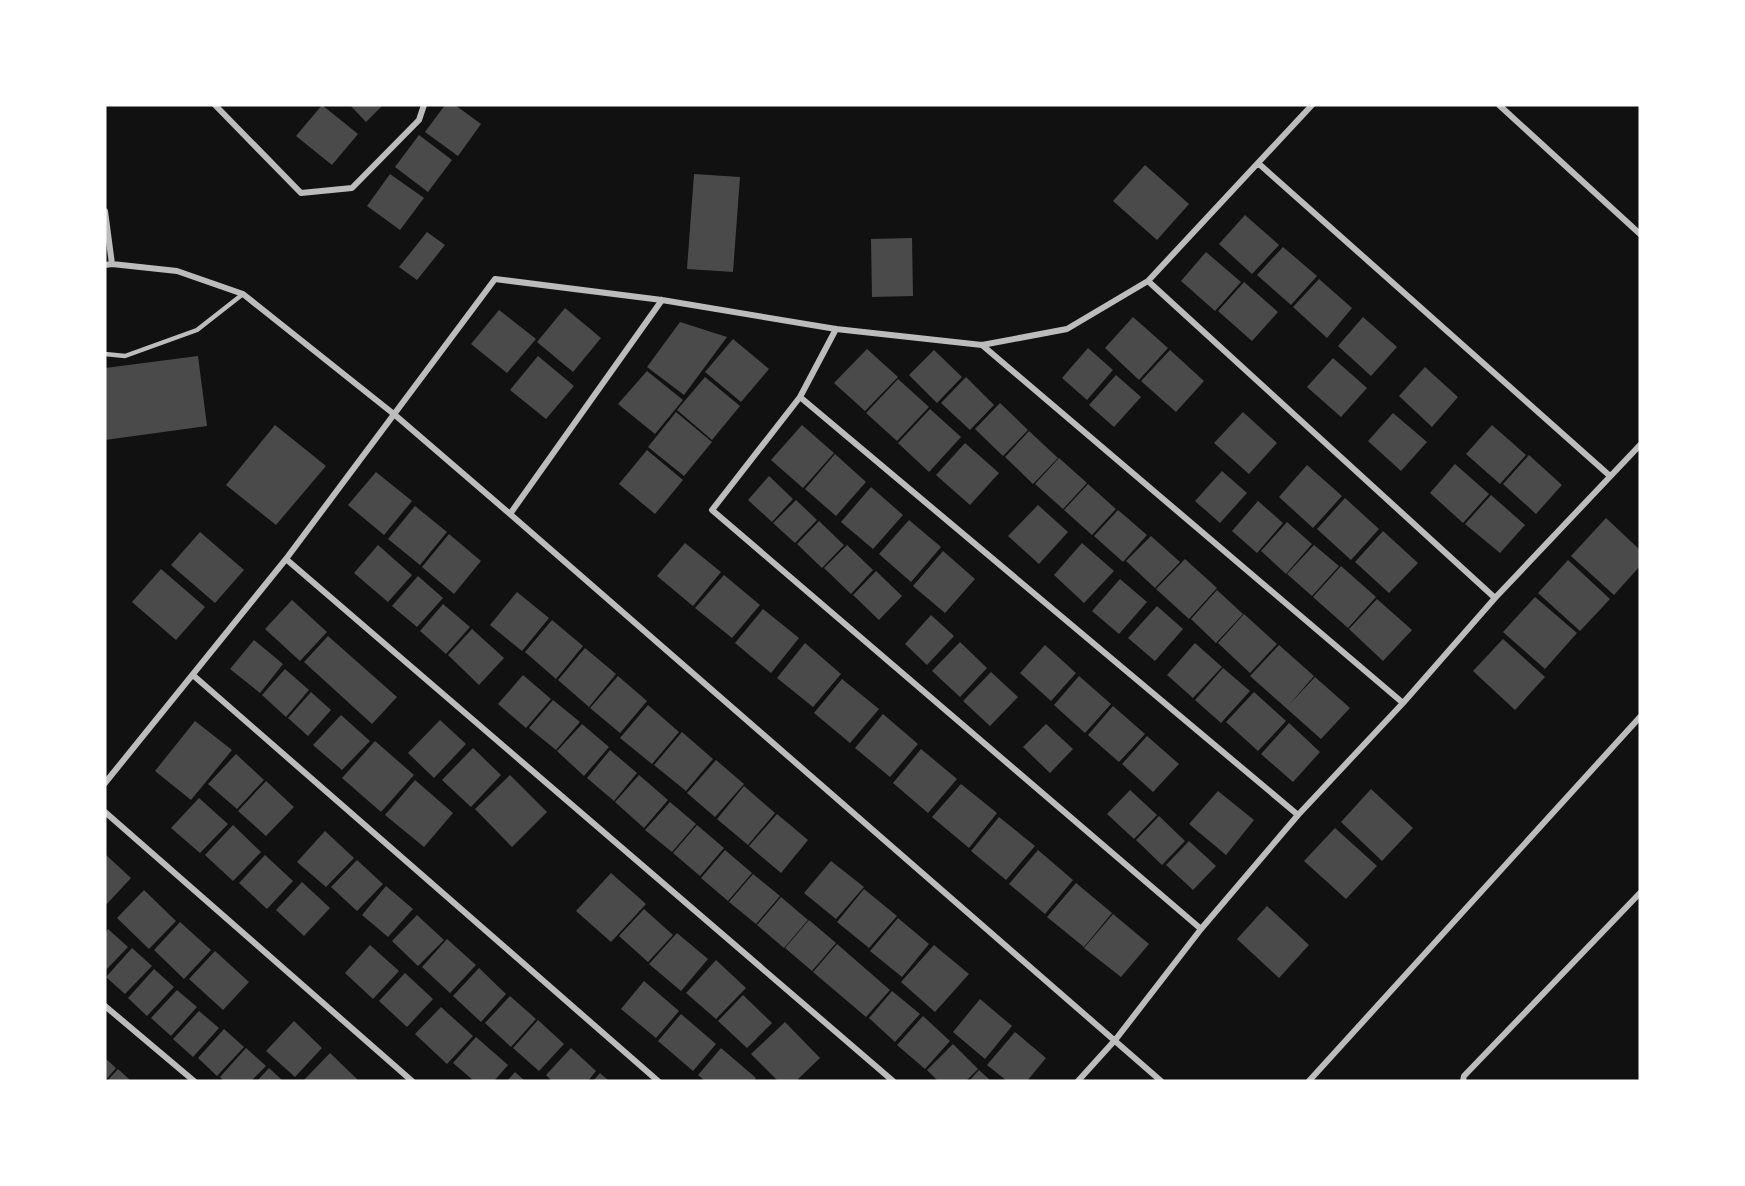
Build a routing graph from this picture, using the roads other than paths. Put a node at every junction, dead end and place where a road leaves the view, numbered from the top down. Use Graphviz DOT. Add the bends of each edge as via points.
graph roads {
  1 [pos="215,105"];
  2 [pos="424,105"];
  3 [pos="1312,105"];
  4 [pos="1499,105"];
  5 [pos="1258,164"];
  6 [pos="105,211"];
  7 [pos="1640,234"];
  8 [pos="108,264"];
  9 [pos="1148,281"];
  10 [pos="243,294"];
  11 [pos="662,300"];
  12 [pos="836,329"];
  13 [pos="982,345"];
  14 [pos="105,354"];
  15 [pos="800,397"];
  16 [pos="394,415"];
  17 [pos="1640,445"];
  18 [pos="1610,476"];
  19 [pos="510,514"];
  20 [pos="286,559"];
  21 [pos="1495,598"];
  22 [pos="194,676"];
  23 [pos="1403,703"];
  24 [pos="1640,717"];
  25 [pos="105,783"];
  26 [pos="105,813"];
  27 [pos="1298,815"];
  28 [pos="1640,893"];
  29 [pos="1200,929"];
  30 [pos="105,1006"];
  31 [pos="1116,1039"];
  32 [pos="194,1081"];
  33 [pos="412,1081"];
  34 [pos="658,1081"];
  35 [pos="893,1081"];
  36 [pos="1078,1081"];
  37 [pos="1161,1081"];
  38 [pos="1309,1081"];
  39 [pos="1463,1081"];
  1 -- 2 [label="street" via="301,193 352,188 419,120"];
  3 -- 5 [label="street"];
  4 -- 7 [label="street"];
  5 -- 9 [label="street"];
  5 -- 18 [label="street"];
  6 -- 8 [label="street"];
  8 -- 10 [label="street" via="177,271"];
  9 -- 13 [label="street" via="1067,329"];
  9 -- 21 [label="street"];
  10 -- 14 [label="lane" via="197,330 125,356"];
  10 -- 16 [label="street"];
  11 -- 12 [label="street"];
  11 -- 16 [label="street" via="495,279"];
  11 -- 19 [label="street"];
  12 -- 13 [label="street"];
  12 -- 15 [label="street"];
  13 -- 23 [label="street"];
  15 -- 27 [label="street"];
  15 -- 29 [label="street" via="712,510"];
  16 -- 19 [label="street"];
  16 -- 20 [label="street"];
  17 -- 18 [label="street"];
  18 -- 21 [label="street"];
  19 -- 31 [label="street"];
  20 -- 22 [label="street"];
  20 -- 35 [label="street"];
  21 -- 23 [label="street"];
  22 -- 25 [label="street"];
  22 -- 34 [label="street"];
  23 -- 27 [label="street"];
  24 -- 38 [label="street"];
  26 -- 33 [label="street"];
  27 -- 29 [label="street"];
  28 -- 39 [label="street" via="1472,1067"];
  29 -- 31 [label="street"];
  30 -- 32 [label="street"];
  31 -- 36 [label="street"];
  31 -- 37 [label="street"];
}
